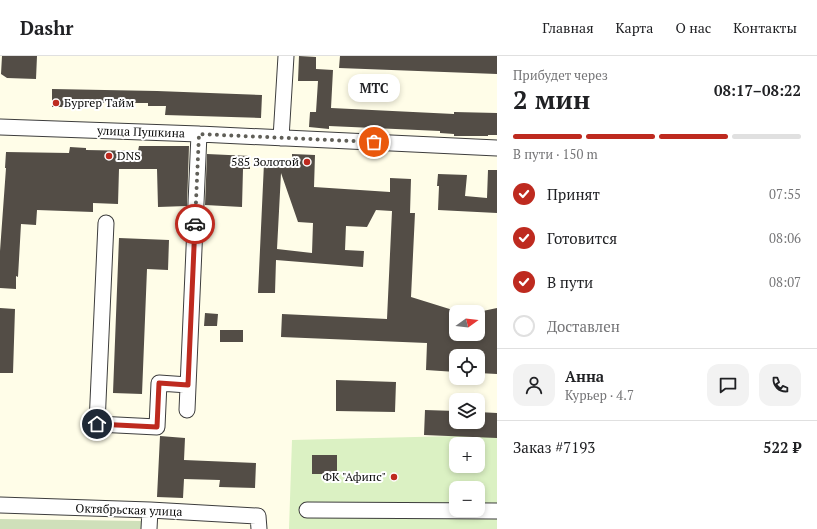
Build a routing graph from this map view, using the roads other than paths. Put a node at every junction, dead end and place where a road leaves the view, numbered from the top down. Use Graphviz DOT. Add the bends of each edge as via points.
graph roads {
  1 [pos="286,56"];
  2 [pos="0,127"];
  3 [pos="199,134"];
  4 [pos="281,138"];
  5 [pos="497,148"];
  6 [pos="106,223"];
  7 [pos="188,385"];
  8 [pos="187,410"];
  9 [pos="0,505"];
  10 [pos="150,510"];
  11 [pos="306,510"];
  12 [pos="497,511"];
  13 [pos="258,522"];
  14 [pos="149,529"];
  1 -- 4 [label="street"];
  2 -- 3 [label="street, улица Пушкина"];
  3 -- 4 [label="street, улица Пушкина"];
  3 -- 7 [label="street"];
  4 -- 5 [label="street, улица Пушкина"];
  6 -- 7 [label="street" via="97,424 157,427 159,383"];
  7 -- 8 [label="street"];
  9 -- 10 [label="street, Октябрьская улица"];
  10 -- 13 [label="street, Октябрьская улица"];
  10 -- 14 [label="street"];
  11 -- 12 [label="street"];
}
